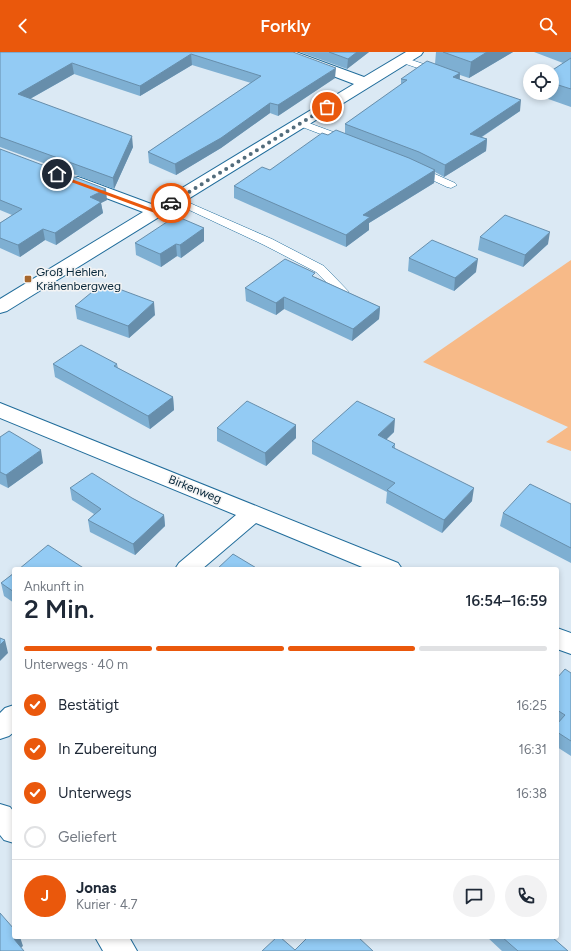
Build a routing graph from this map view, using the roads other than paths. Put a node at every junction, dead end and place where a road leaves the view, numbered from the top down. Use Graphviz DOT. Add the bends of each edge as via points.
graph roads {
  1 [pos="283,52"];
  2 [pos="416,52"];
  3 [pos="403,60"];
  4 [pos="447,75"];
  5 [pos="366,83"];
  6 [pos="301,123"];
  7 [pos="357,145"];
  8 [pos="406,164"];
  9 [pos="67,178"];
  10 [pos="451,185"];
  11 [pos="176,200"];
  12 [pos="157,212"];
  13 [pos="343,292"];
  14 [pos="0,307"];
  15 [pos="0,410"];
  16 [pos="253,513"];
  17 [pos="189,567"];
  18 [pos="385,567"];
  19 [pos="559,639"];
  20 [pos="571,644"];
  21 [pos="12,718"];
  22 [pos="0,728"];
  23 [pos="0,816"];
  24 [pos="12,829"];
  25 [pos="112,939"];
  26 [pos="122,951"];
  1 -- 5 [label="street"];
  2 -- 3 [label="street"];
  3 -- 4 [label="lane"];
  3 -- 5 [label="street"];
  5 -- 6 [label="street"];
  6 -- 7 [label="lane"];
  6 -- 11 [label="street"];
  8 -- 10 [label="lane"];
  9 -- 12 [label="street"];
  11 -- 12 [label="street"];
  11 -- 13 [label="lane" via="320,269"];
  12 -- 14 [label="street"];
  15 -- 16 [label="street, Birkenweg"];
  16 -- 17 [label="street"];
  16 -- 18 [label="street, Birkenweg"];
  19 -- 20 [label="street"];
  21 -- 22 [label="street"];
  23 -- 24 [label="street"];
  25 -- 26 [label="street"];
}
